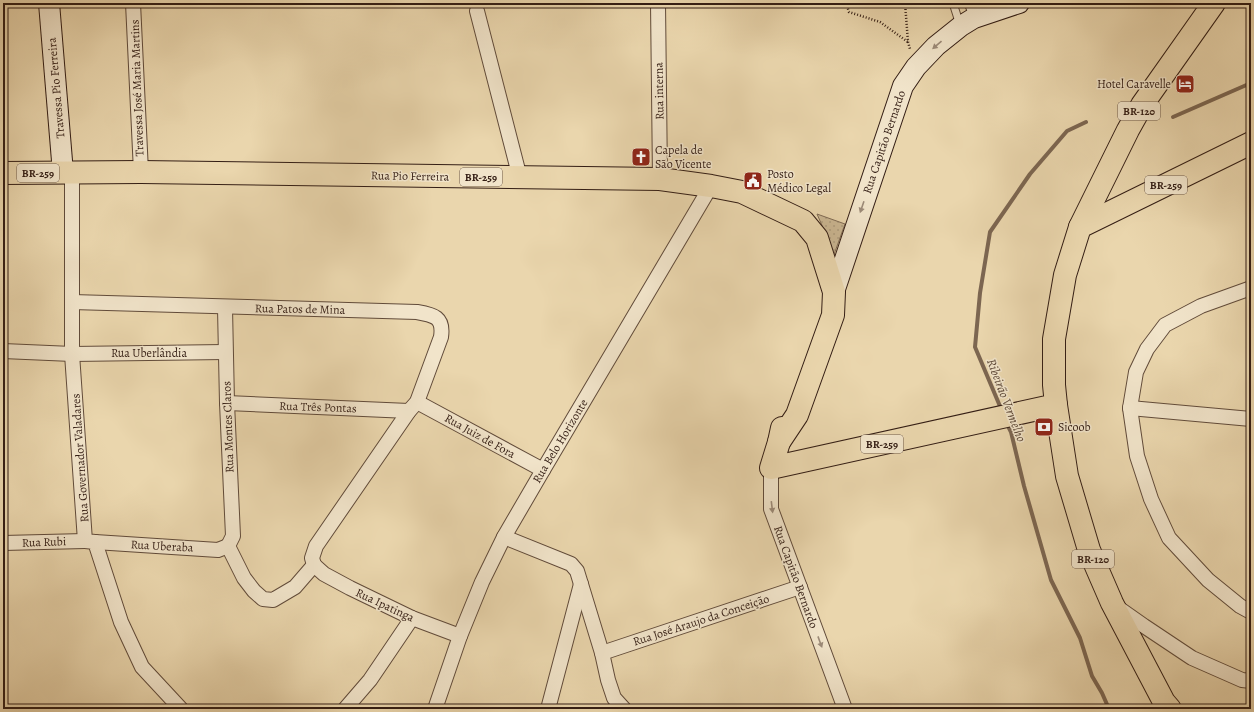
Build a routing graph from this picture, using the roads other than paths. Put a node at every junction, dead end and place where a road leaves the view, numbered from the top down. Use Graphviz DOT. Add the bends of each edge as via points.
graph roads {
  1 [pos="49,3"];
  2 [pos="133,3"];
  3 [pos="658,3"];
  4 [pos="953,3"];
  5 [pos="1019,3"];
  6 [pos="1214,3"];
  7 [pos="477,11"];
  8 [pos="967,16"];
  9 [pos="1251,143"];
  10 [pos="141,172"];
  11 [pos="3,173"];
  12 [pos="68,173"];
  13 [pos="520,178"];
  14 [pos="660,179"];
  15 [pos="711,186"];
  16 [pos="1080,227"];
  17 [pos="1251,288"];
  18 [pos="834,292"];
  19 [pos="72,302"];
  20 [pos="225,308"];
  21 [pos="3,351"];
  22 [pos="225,352"];
  23 [pos="72,354"];
  24 [pos="227,403"];
  25 [pos="1056,405"];
  26 [pos="413,406"];
  27 [pos="1130,408"];
  28 [pos="1251,419"];
  29 [pos="771,468"];
  30 [pos="543,470"];
  31 [pos="504,537"];
  32 [pos="90,542"];
  33 [pos="3,543"];
  34 [pos="228,546"];
  35 [pos="314,565"];
  36 [pos="581,583"];
  37 [pos="800,587"];
  38 [pos="1112,603"];
  39 [pos="1251,612"];
  40 [pos="412,618"];
  41 [pos="460,636"];
  42 [pos="602,653"];
  43 [pos="1251,681"];
  44 [pos="1166,707"];
  45 [pos="181,709"];
  46 [pos="345,709"];
  47 [pos="435,709"];
  48 [pos="548,709"];
  49 [pos="624,709"];
  50 [pos="845,709"];
  1 -- 12 [label="main road, Travessa Pio Ferreira"];
  2 -- 10 [label="street, Travessa José Maria Martins"];
  3 -- 14 [label="street, Rua interna"];
  4 -- 8 [label="lane"];
  5 -- 8 [label="main road, Rua Capitão Bernardo"];
  6 -- 16 [label="main road, BR-120" via="1142,105"];
  7 -- 13 [label="street"];
  8 -- 18 [label="main road, Rua Capitão Bernardo, one-way" via="916,67 903,86"];
  9 -- 16 [label="main road, BR-259"];
  10 -- 12 [label="main road, Rua Pio Ferreira / BR-259"];
  10 -- 13 [label="main road, Rua Pio Ferreira / BR-259"];
  11 -- 12 [label="main road, Rua Pio Ferreira / BR-259"];
  12 -- 19 [label="street, Rua Governador Valadares"];
  13 -- 14 [label="main road, Rua Pio Ferreira / BR-259"];
  14 -- 15 [label="main road, Rua Pio Ferreira / BR-259"];
  15 -- 18 [label="main road, Rua Pio Ferreira / BR-259" via="742,192 802,221 817,238"];
  15 -- 30 [label="street, Rua Belo Horizonte"];
  16 -- 25 [label="main road, BR-120" via="1064,275 1054,339"];
  17 -- 27 [label="street" via="1201,306 1165,326 1147,349 1136,372"];
  18 -- 29 [label="main road, Rua Capitão Bernardo" via="818,315 784,412 780,442"];
  19 -- 20 [label="street, Rua Patos de Mina"];
  19 -- 23 [label="street, Rua Governador Valadares"];
  20 -- 22 [label="street, Rua Montes Claros"];
  20 -- 26 [label="street, Rua Patos de Mina" via="417,312 432,315 441,322 441,337"];
  21 -- 23 [label="street, Rua Uberlândia"];
  22 -- 23 [label="street, Rua Uberlândia"];
  22 -- 24 [label="street, Rua Montes Claros"];
  23 -- 32 [label="street, Rua Governador Valadares"];
  24 -- 26 [label="street, Rua Três Pontas"];
  24 -- 34 [label="street, Rua Montes Claros" via="233,536"];
  25 -- 29 [label="main road, BR-259"];
  25 -- 38 [label="main road, BR-120" via="1070,484 1089,550"];
  26 -- 30 [label="street, Rua Juiz de Fora"];
  26 -- 35 [label="street" via="316,546 312,558"];
  27 -- 28 [label="street"];
  27 -- 39 [label="street" via="1137,456 1151,499 1169,538 1208,580"];
  29 -- 37 [label="street, Rua Capitão Bernardo, one-way" via="771,510"];
  30 -- 31 [label="street, Rua Belo Horizonte"];
  31 -- 36 [label="street" via="571,564 577,571"];
  31 -- 41 [label="street, Rua Belo Horizonte"];
  32 -- 33 [label="street, Rua Rubi"];
  32 -- 34 [label="street, Rua Uberaba" via="218,550"];
  32 -- 45 [label="street, Rua Governador Valadares" via="121,622 142,667"];
  34 -- 35 [label="street" via="244,578 263,599 273,600 295,587"];
  35 -- 40 [label="street, Rua Ipatinga" via="324,574"];
  36 -- 42 [label="street"];
  36 -- 48 [label="street"];
  37 -- 42 [label="street, Rua José Araujo da Conceição"];
  37 -- 50 [label="street, Rua Capitão Bernardo, one-way"];
  38 -- 43 [label="street" via="1192,658 1242,680"];
  38 -- 44 [label="main road, BR-120"];
  40 -- 41 [label="street, Rua Ipatinga"];
  40 -- 46 [label="street" via="370,680"];
  41 -- 47 [label="street, Rua Belo Horizonte"];
  42 -- 49 [label="street" via="614,698"];
}
